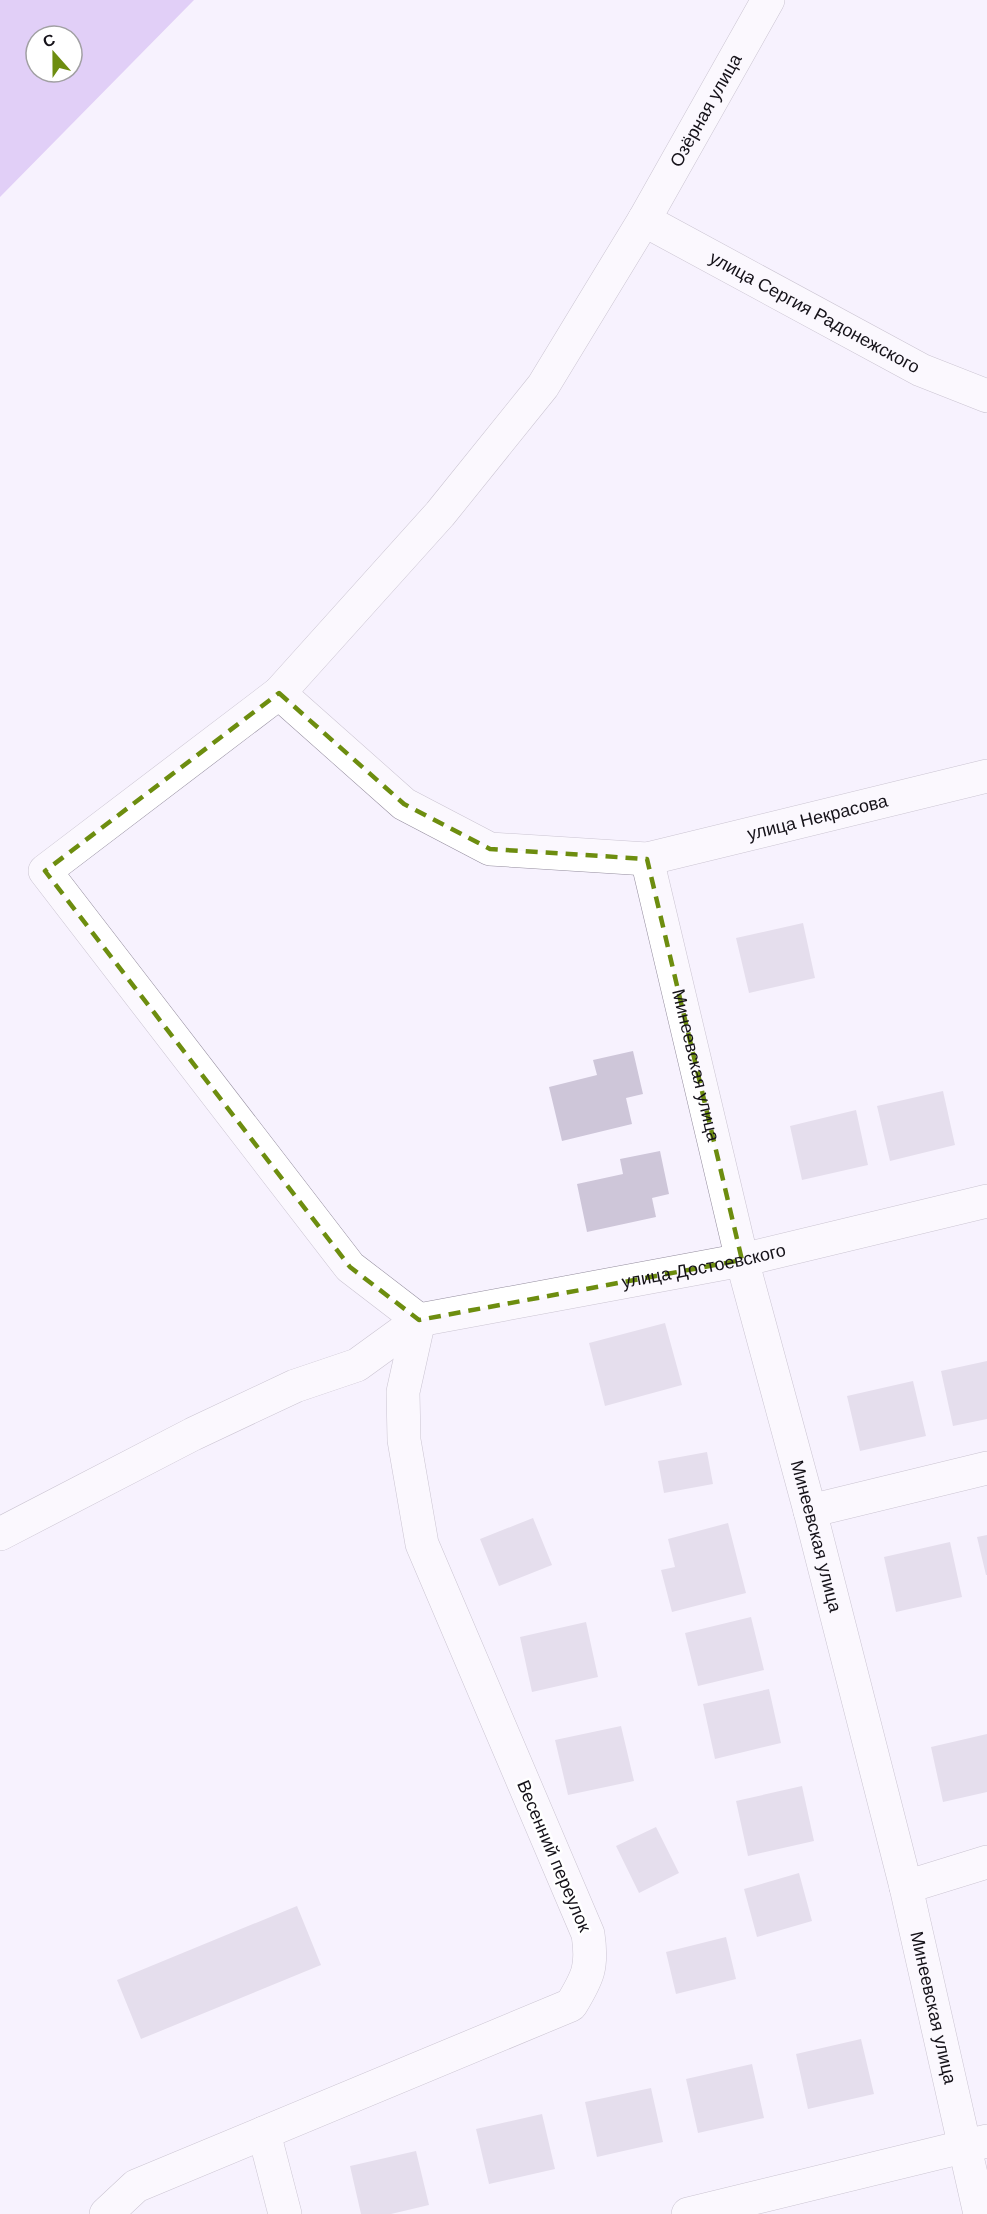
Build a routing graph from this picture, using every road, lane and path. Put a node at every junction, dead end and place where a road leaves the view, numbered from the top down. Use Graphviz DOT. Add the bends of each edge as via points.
graph roads {
  1 [pos="768,0"];
  2 [pos="644,220"];
  3 [pos="987,396"];
  4 [pos="279,693"];
  5 [pos="987,776"];
  6 [pos="647,859"];
  7 [pos="987,1201"];
  8 [pos="742,1260"];
  9 [pos="419,1320"];
  10 [pos="987,1468"];
  11 [pos="810,1511"];
  12 [pos="0,1534"];
  13 [pos="987,1862"];
  14 [pos="906,1887"];
  15 [pos="264,2133"];
  16 [pos="975,2144"];
  17 [pos="106,2214"];
  18 [pos="285,2214"];
  19 [pos="688,2214"];
  20 [pos="980,2214"];
  1 -- 2 [label="street, Озёрная улица"];
  2 -- 3 [label="street, улица Сергия Радонежского" via="921,370"];
  2 -- 4 [label="street, Озёрная улица" via="543,386 440,514"];
  4 -- 6 [label="street, улица Некрасова" via="404,804 490,849"];
  4 -- 9 [label="street, Озёрная улица" via="45,871 350,1267"];
  5 -- 6 [label="street, улица Некрасова"];
  6 -- 8 [label="street, Минеевская улица"];
  7 -- 8 [label="street, улица Достоевского"];
  8 -- 9 [label="street, улица Достоевского"];
  8 -- 11 [label="street, Минеевская улица"];
  9 -- 12 [label="street" via="357,1365 295,1386 193,1434"];
  9 -- 15 [label="street, Весенний переулок" via="403,1392 404,1440 422,1544 588,1934 588,1977 571,2005"];
  10 -- 11 [label="street"];
  11 -- 14 [label="street, Минеевская улица"];
  13 -- 14 [label="street"];
  14 -- 16 [label="street, Минеевская улица"];
  15 -- 17 [label="street, Весенний переулок" via="136,2186"];
  15 -- 18 [label="street"];
  16 -- 19 [label="street"];
  16 -- 20 [label="street, Минеевская улица"];
}
